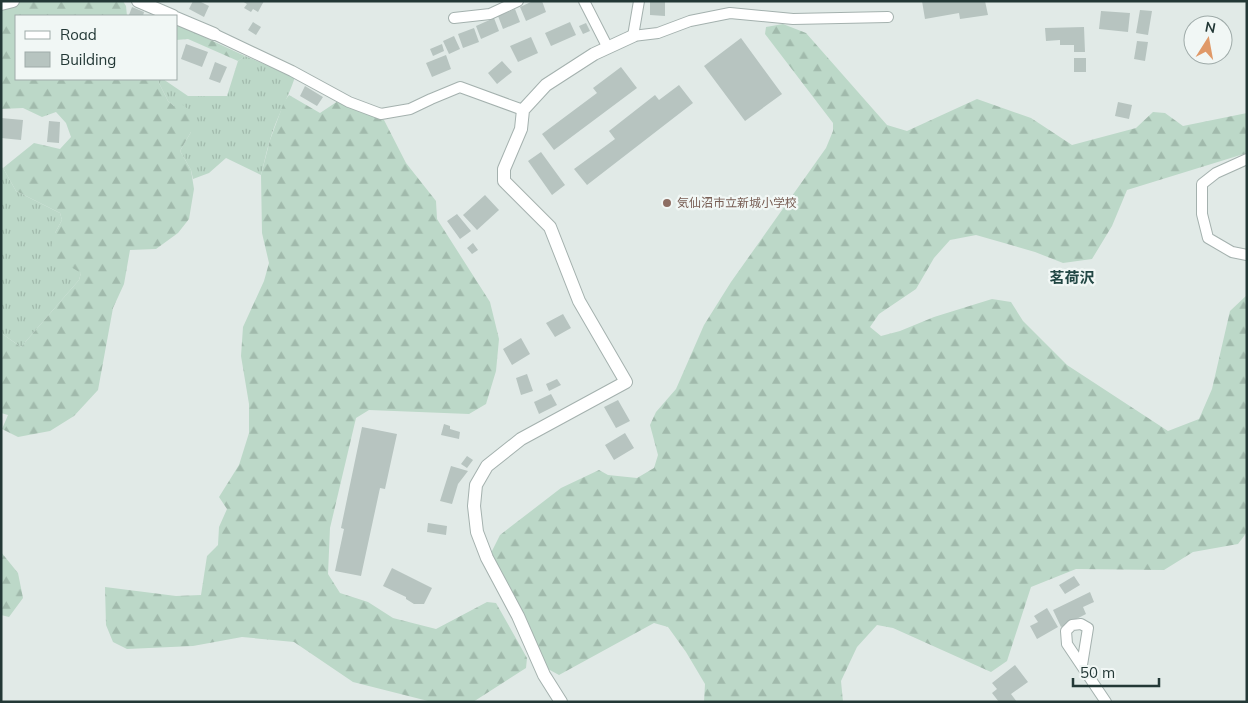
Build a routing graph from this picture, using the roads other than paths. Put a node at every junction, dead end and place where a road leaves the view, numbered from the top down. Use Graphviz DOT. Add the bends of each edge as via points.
graph roads {
  1 [pos="13,1"];
  2 [pos="138,1"];
  3 [pos="518,1"];
  4 [pos="584,1"];
  5 [pos="639,1"];
  6 [pos="732,1"];
  7 [pos="1,4"];
  8 [pos="730,13"];
  9 [pos="170,15"];
  10 [pos="888,16"];
  11 [pos="178,18"];
  12 [pos="454,18"];
  13 [pos="214,34"];
  14 [pos="633,36"];
  15 [pos="608,48"];
  16 [pos="523,110"];
  17 [pos="1247,159"];
  18 [pos="1247,255"];
  19 [pos="1082,666"];
  20 [pos="561,702"];
  21 [pos="1106,702"];
  1 -- 7 [label="street"];
  2 -- 9 [label="street"];
  3 -- 12 [label="street" via="490,14"];
  4 -- 15 [label="street"];
  5 -- 14 [label="street"];
  6 -- 8 [label="street"];
  8 -- 10 [label="street" via="793,19"];
  8 -- 14 [label="street" via="690,21 658,33"];
  11 -- 13 [label="street"];
  13 -- 16 [label="street" via="349,102 381,114 410,109 460,87"];
  14 -- 15 [label="street"];
  15 -- 16 [label="street" via="546,85"];
  16 -- 20 [label="street" via="521,129 504,168 504,181 550,227 580,302 626,382 521,439 487,466 476,485 477,532 487,558 544,675"];
  17 -- 18 [label="street" via="1216,173 1202,184 1202,214 1208,238 1232,252"];
  19 -- 21 [label="street"];
}
